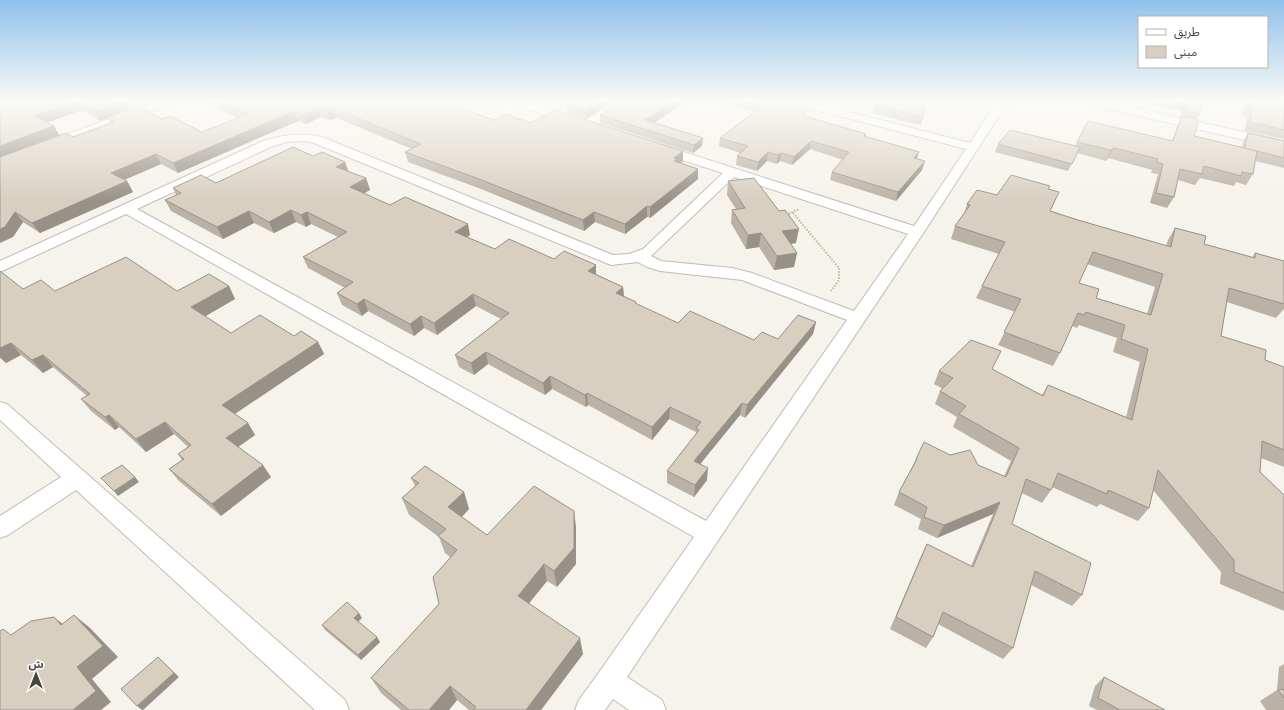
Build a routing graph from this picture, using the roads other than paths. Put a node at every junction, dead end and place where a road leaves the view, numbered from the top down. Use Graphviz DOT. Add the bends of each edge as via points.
graph roads {
  1 [pos="77,135"];
  2 [pos="926,135"];
  3 [pos="980,135"];
  4 [pos="1240,135"];
  5 [pos="648,145"];
  6 [pos="1284,145"];
  7 [pos="972,147"];
  8 [pos="37,150"];
  9 [pos="732,172"];
  10 [pos="127,209"];
  11 [pos="917,232"];
  12 [pos="641,257"];
  13 [pos="0,267"];
  14 [pos="858,318"];
  15 [pos="0,409"];
  16 [pos="77,478"];
  17 [pos="0,528"];
  18 [pos="709,534"];
  19 [pos="609,680"];
  20 [pos="335,710"];
  21 [pos="588,710"];
  22 [pos="652,710"];
  1 -- 8 [label="street"];
  2 -- 7 [label="street"];
  3 -- 7 [label="street"];
  4 -- 6 [label="street"];
  5 -- 9 [label="street"];
  7 -- 11 [label="street"];
  9 -- 11 [label="street"];
  9 -- 12 [label="street"];
  10 -- 12 [label="street" via="267,144 303,137 318,140 602,257 622,260"];
  10 -- 13 [label="street"];
  10 -- 18 [label="street"];
  11 -- 14 [label="street"];
  12 -- 14 [label="street" via="660,266 746,276"];
  14 -- 18 [label="street"];
  15 -- 16 [label="street"];
  16 -- 17 [label="street"];
  16 -- 20 [label="street"];
  18 -- 19 [label="street"];
  19 -- 21 [label="street"];
  19 -- 22 [label="street"];
}
